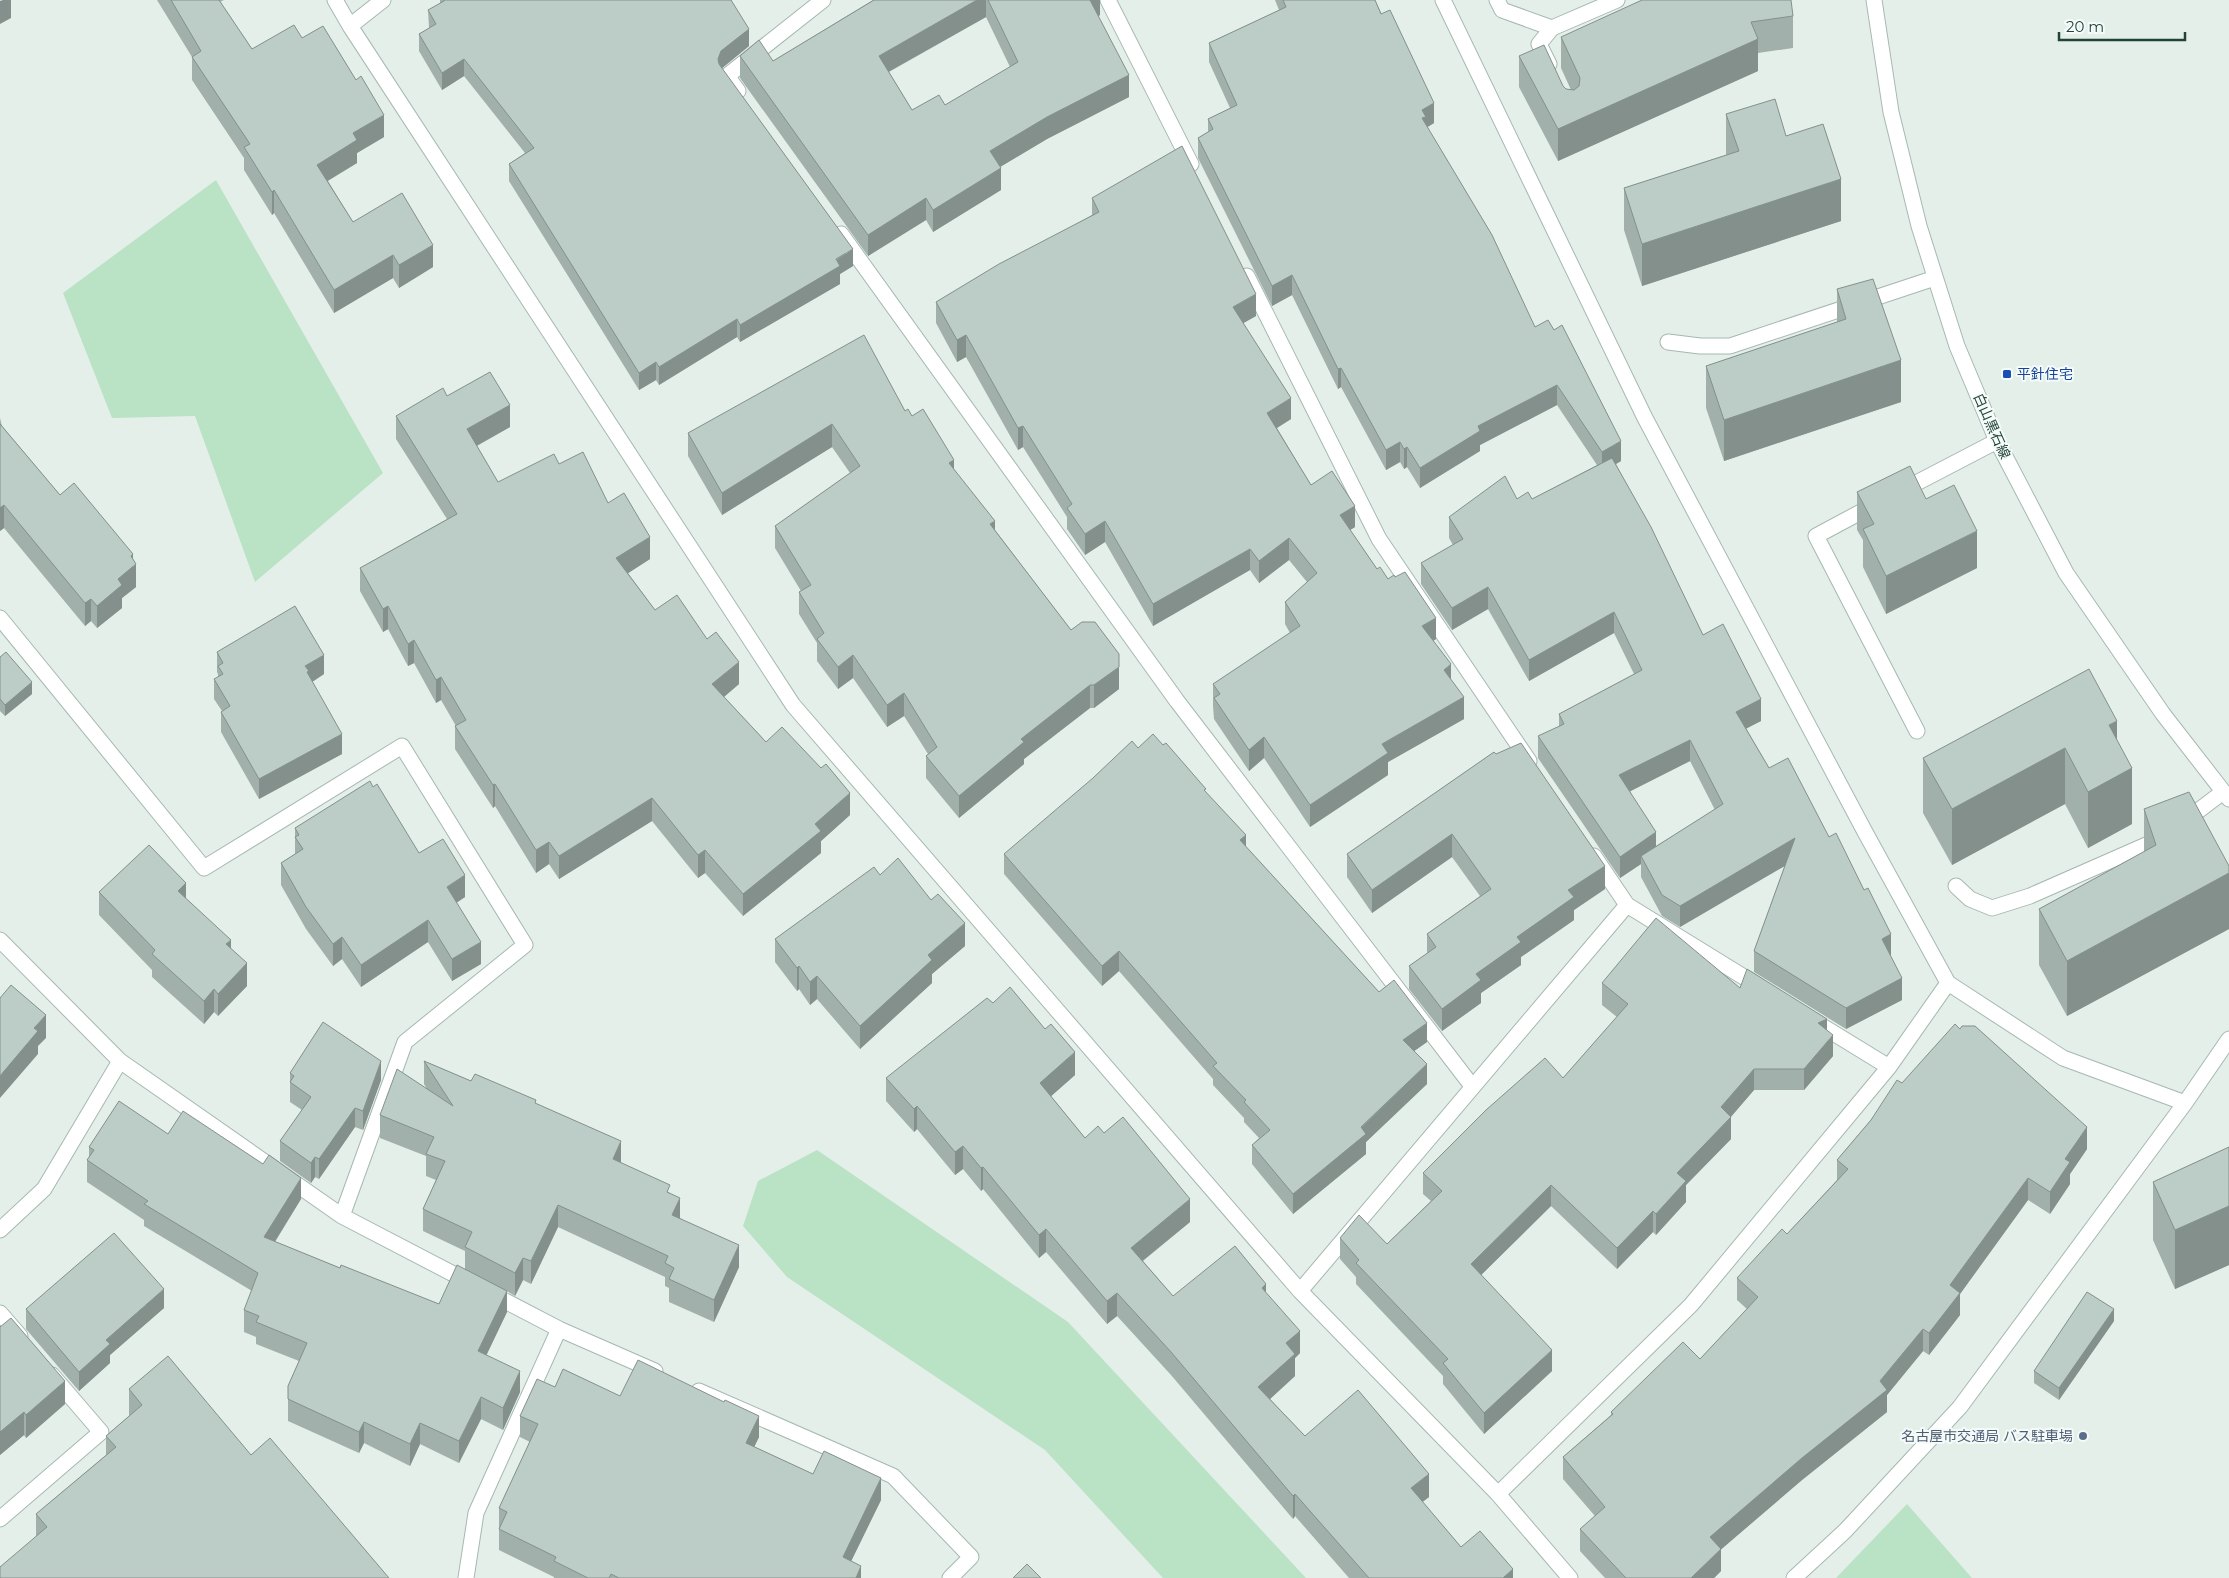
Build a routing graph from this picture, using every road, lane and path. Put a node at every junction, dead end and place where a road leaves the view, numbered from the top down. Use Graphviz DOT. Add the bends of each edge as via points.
graph roads {
  1 [pos="336,0"];
  2 [pos="383,0"];
  3 [pos="823,0"];
  4 [pos="1108,0"];
  5 [pos="1443,0"];
  6 [pos="1496,0"];
  7 [pos="1617,0"];
  8 [pos="1874,0"];
  9 [pos="350,26"];
  10 [pos="1552,28"];
  11 [pos="1555,78"];
  12 [pos="744,100"];
  13 [pos="1197,177"];
  14 [pos="831,220"];
  15 [pos="1242,265"];
  16 [pos="1935,278"];
  17 [pos="1668,342"];
  18 [pos="1997,441"];
  19 [pos="0,618"];
  20 [pos="1916,731"];
  21 [pos="1539,775"];
  22 [pos="2226,796"];
  23 [pos="1583,840"];
  24 [pos="1956,886"];
  25 [pos="1627,905"];
  26 [pos="0,940"];
  27 [pos="1948,983"];
  28 [pos="1771,994"];
  29 [pos="1796,1009"];
  30 [pos="2229,1039"];
  31 [pos="120,1061"];
  32 [pos="1889,1067"];
  33 [pos="1472,1086"];
  34 [pos="2185,1103"];
  35 [pos="342,1216"];
  36 [pos="0,1230"];
  37 [pos="1300,1291"];
  38 [pos="0,1313"];
  39 [pos="559,1329"];
  40 [pos="32,1350"];
  41 [pos="44,1365"];
  42 [pos="667,1377"];
  43 [pos="685,1385"];
  44 [pos="1498,1494"];
  45 [pos="0,1519"];
  46 [pos="466,1578"];
  47 [pos="950,1578"];
  48 [pos="1570,1578"];
  49 [pos="1794,1578"];
  1 -- 9 [label="street"];
  2 -- 9 [label="street"];
  3 -- 12 [label="street" via="727,76"];
  4 -- 13 [label="street"];
  5 -- 27 [label="street" via="1645,418"];
  6 -- 10 [label="street" via="1502,10"];
  7 -- 10 [label="street"];
  8 -- 16 [label="street, 白山黒石線" via="1891,112"];
  9 -- 37 [label="street" via="793,705"];
  10 -- 11 [label="street" via="1539,44"];
  14 -- 33 [label="street" via="1177,701"];
  15 -- 21 [label="street" via="1379,539"];
  16 -- 17 [label="street" via="1730,346"];
  16 -- 18 [label="street, 白山黒石線" via="1957,346"];
  18 -- 20 [label="street" via="1816,536"];
  18 -- 22 [label="street, 白山黒石線" via="2066,573 2163,714"];
  19 -- 35 [label="street" via="204,868 402,746 525,944 405,1042"];
  22 -- 24 [label="street" via="2158,840 2030,896 1992,908 1970,899"];
  23 -- 25 [label="street"];
  25 -- 28 [label="street"];
  25 -- 33 [label="street"];
  26 -- 31 [label="street"];
  27 -- 32 [label="street"];
  27 -- 34 [label="street" via="2063,1058"];
  29 -- 32 [label="street"];
  30 -- 34 [label="street"];
  31 -- 35 [label="street"];
  31 -- 36 [label="street" via="44,1190"];
  32 -- 44 [label="street" via="1691,1305"];
  33 -- 37 [label="street"];
  34 -- 49 [label="street" via="1960,1406 1845,1531"];
  35 -- 39 [label="street"];
  37 -- 44 [label="street"];
  38 -- 40 [label="street"];
  39 -- 42 [label="street"];
  39 -- 46 [label="street" via="476,1513"];
  41 -- 45 [label="street" via="101,1432"];
  43 -- 47 [label="street" via="893,1476 972,1557"];
  44 -- 48 [label="street"];
}
